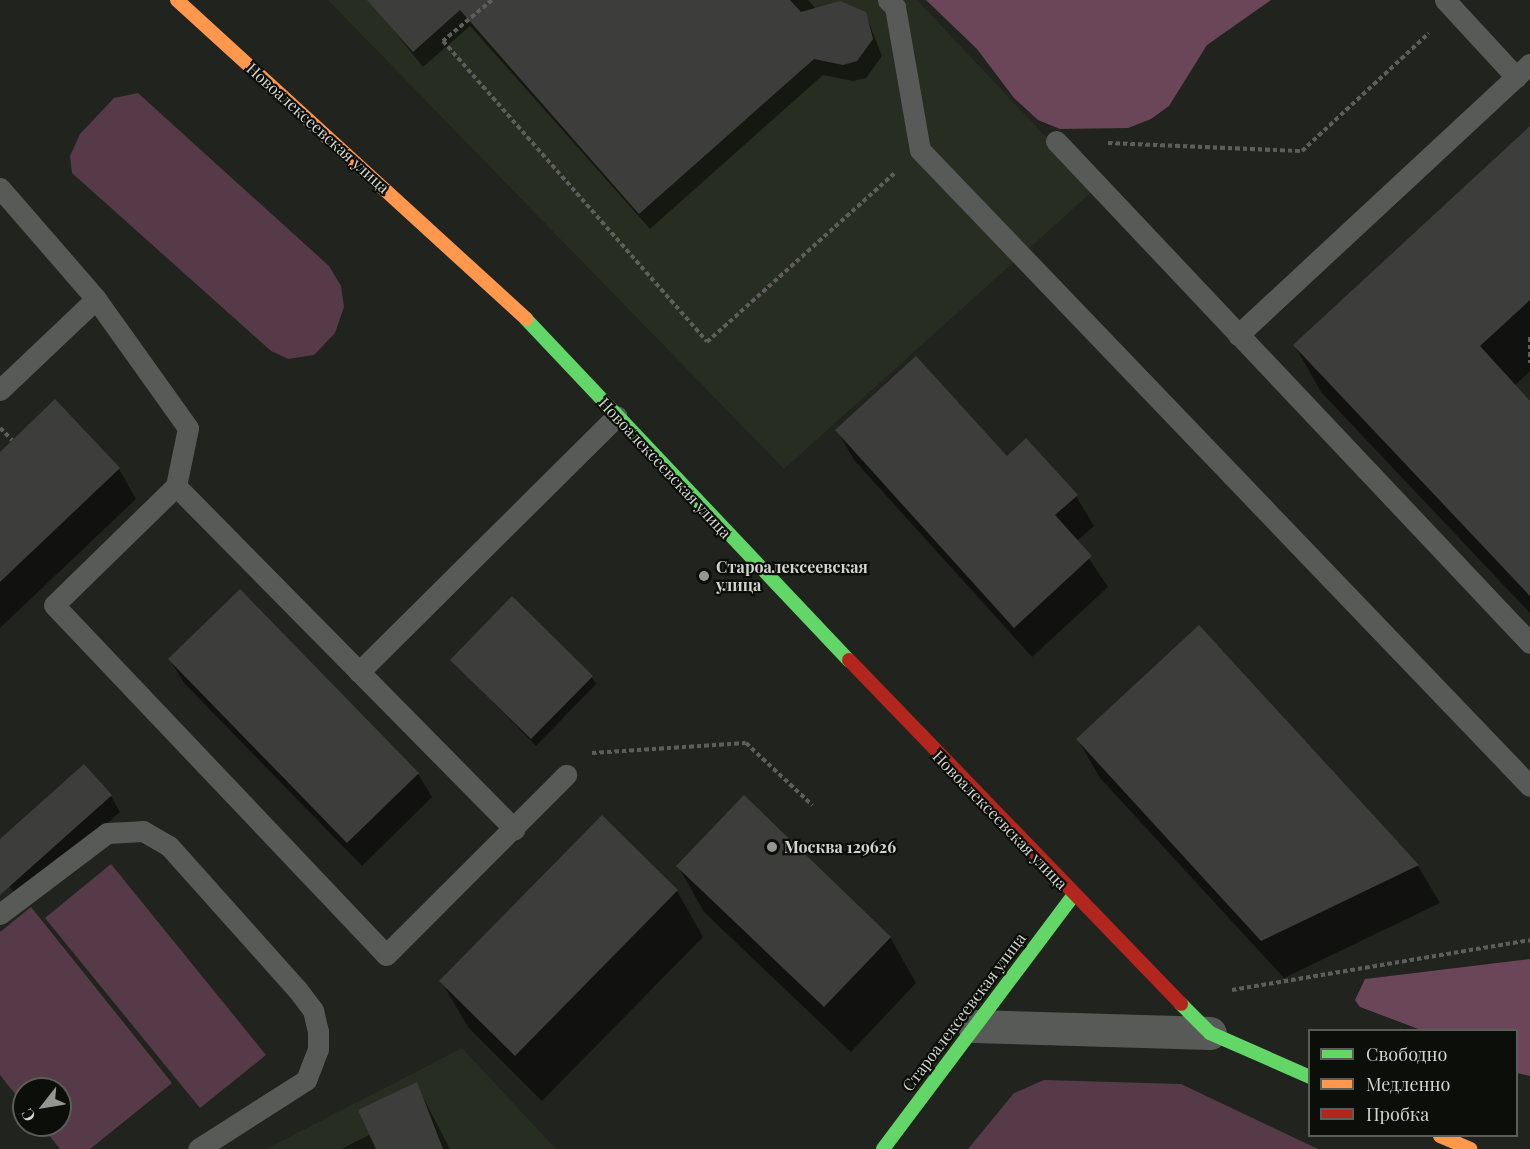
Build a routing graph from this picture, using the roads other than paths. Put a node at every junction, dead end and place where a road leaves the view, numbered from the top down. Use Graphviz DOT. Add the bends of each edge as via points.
graph roads {
  1 [pos="177,0"];
  2 [pos="888,0"];
  3 [pos="1450,5"];
  4 [pos="1523,71"];
  5 [pos="1056,141"];
  6 [pos="0,188"];
  7 [pos="96,299"];
  8 [pos="1238,334"];
  9 [pos="0,390"];
  10 [pos="617,416"];
  11 [pos="176,486"];
  12 [pos="1530,643"];
  13 [pos="360,672"];
  14 [pos="566,775"];
  15 [pos="1530,786"];
  16 [pos="514,829"];
  17 [pos="1073,896"];
  18 [pos="0,914"];
  19 [pos="974,1026"];
  20 [pos="1210,1033"];
  21 [pos="1308,1076"];
  22 [pos="1442,1137"];
  23 [pos="198,1149"];
  24 [pos="883,1149"];
  25 [pos="1470,1149"];
  1 -- 10 [label="street, Новоалексеевская улица" via="503,295"];
  2 -- 15 [label="lane" via="895,7 920,150"];
  3 -- 4 [label="lane"];
  4 -- 8 [label="lane"];
  5 -- 8 [label="lane"];
  6 -- 7 [label="lane"];
  7 -- 9 [label="lane"];
  7 -- 11 [label="lane" via="188,428"];
  8 -- 12 [label="lane"];
  10 -- 13 [label="lane"];
  10 -- 17 [label="street, Новоалексеевская улица"];
  11 -- 13 [label="lane"];
  11 -- 16 [label="lane" via="54,605 386,955"];
  13 -- 16 [label="lane"];
  14 -- 16 [label="lane"];
  17 -- 19 [label="street, Староалексеевская улица"];
  17 -- 20 [label="street, Новоалексеевская улица"];
  18 -- 23 [label="lane" via="107,833 143,831 169,846 297,989 313,1010 318,1031 317,1056 306,1080"];
  19 -- 20 [label="street, Новоалексеевская улица"];
  19 -- 24 [label="street, Староалексеевская улица"];
  20 -- 21 [label="street, Новоалексеевская улица"];
  22 -- 25 [label="street"];
}
